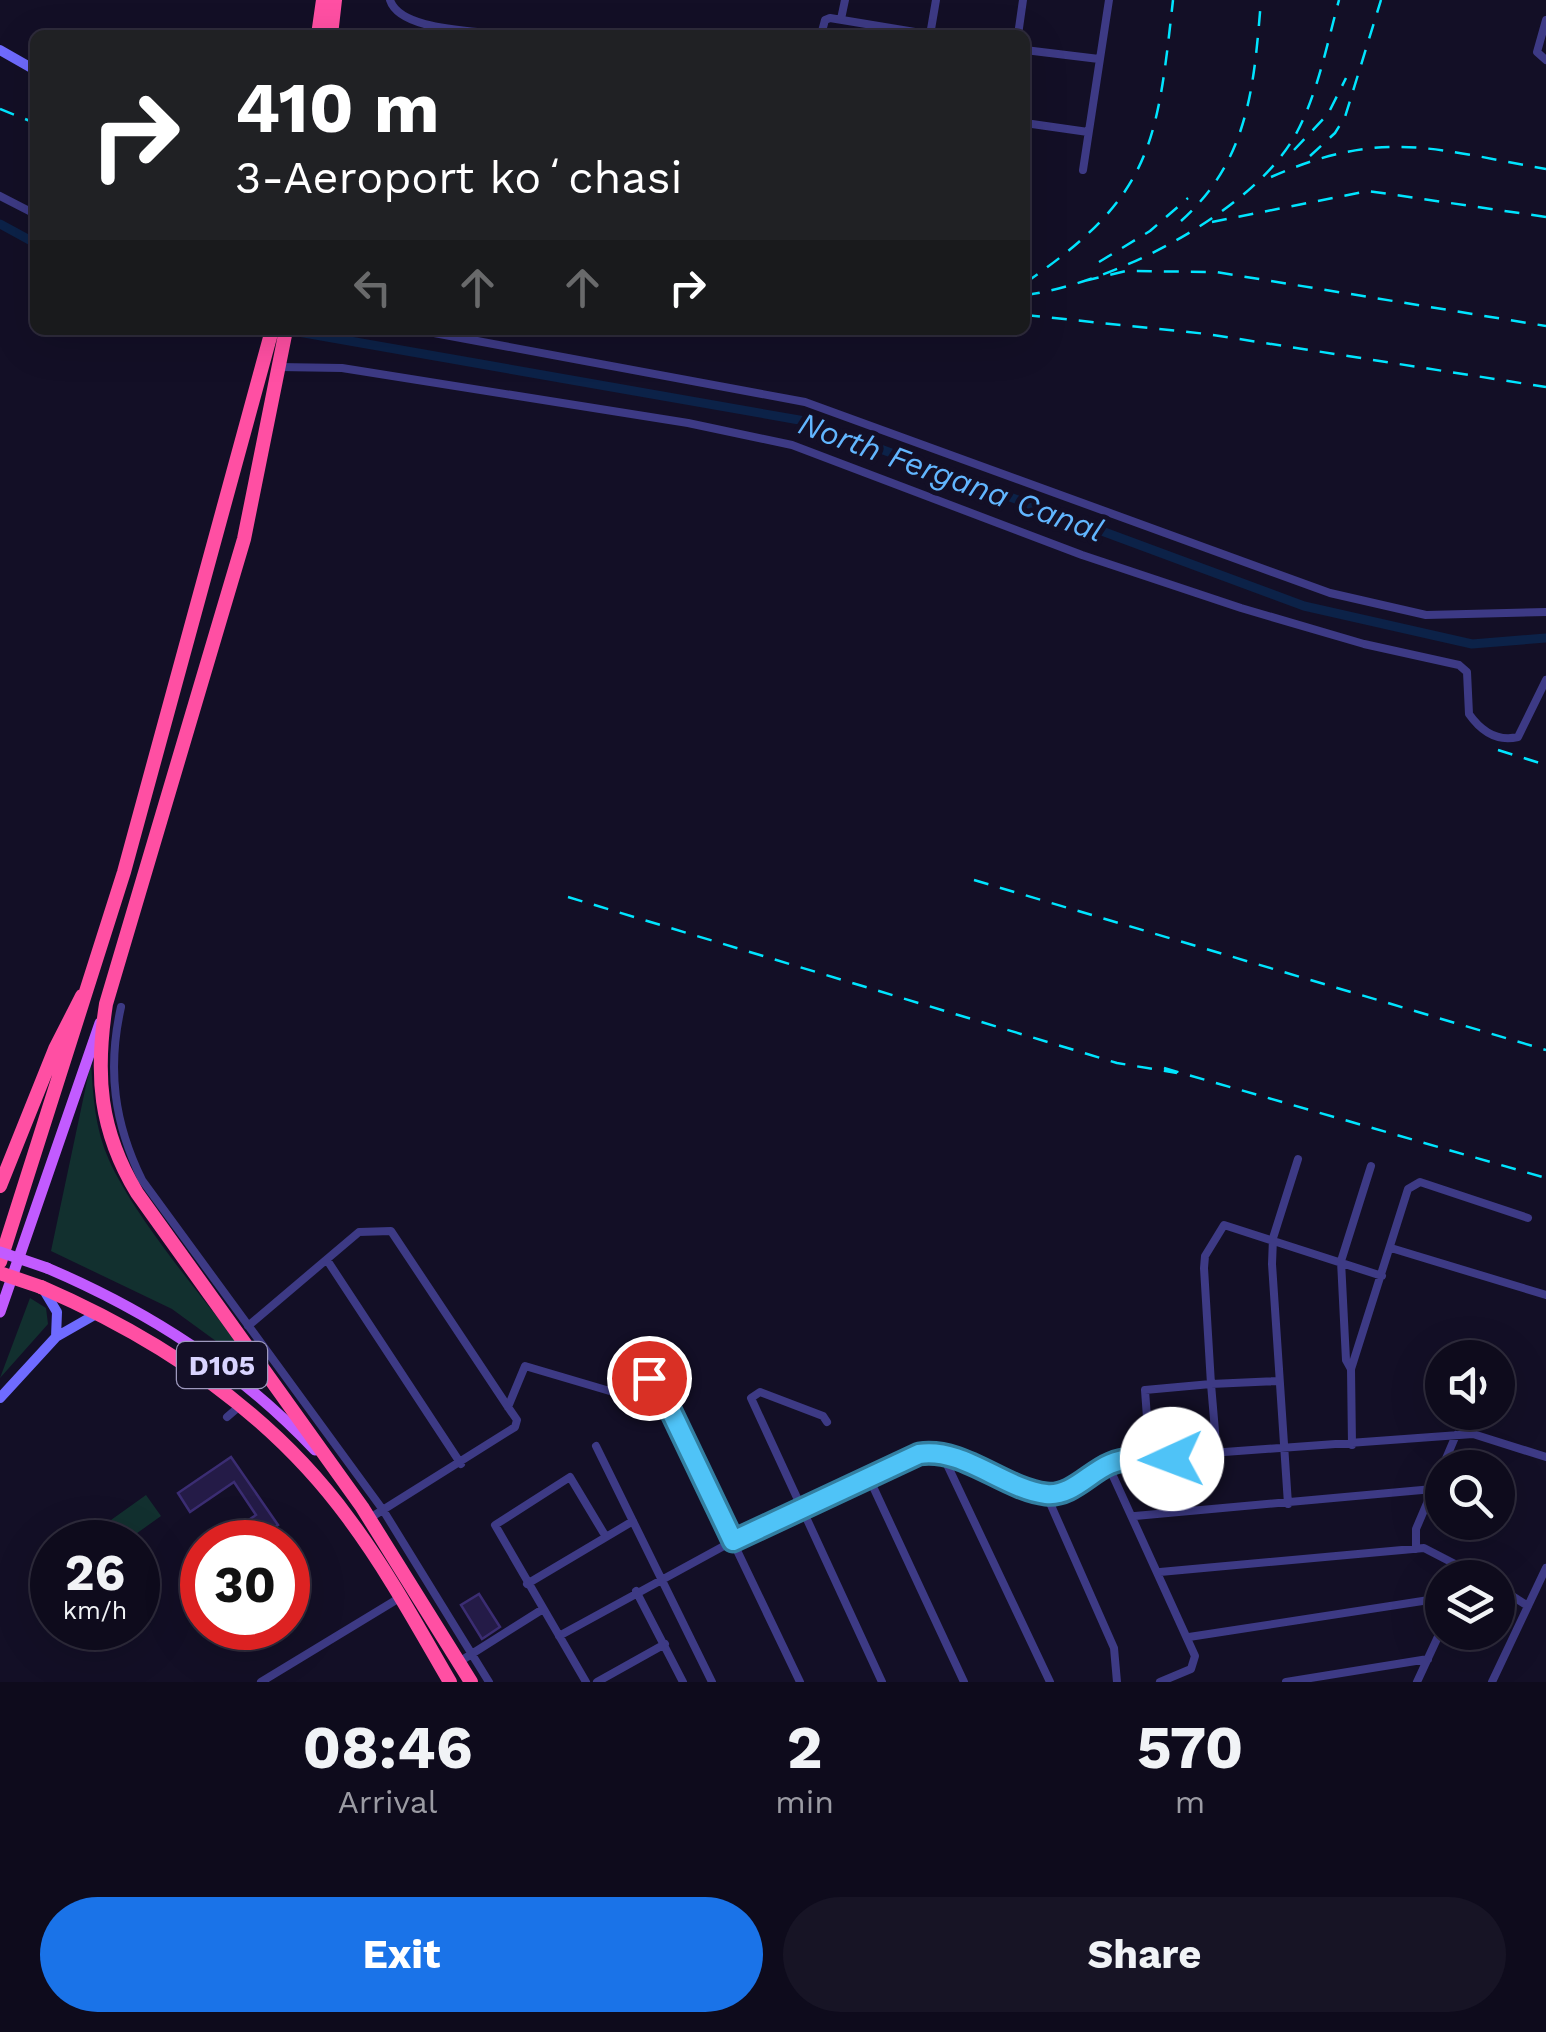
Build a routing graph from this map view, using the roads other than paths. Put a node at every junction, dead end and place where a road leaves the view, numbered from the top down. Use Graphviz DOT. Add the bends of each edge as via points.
graph roads {
  1 [pos="323,0"];
  2 [pos="335,0"];
  3 [pos="390,0"];
  4 [pos="844,0"];
  5 [pos="936,0"];
  6 [pos="1023,0"];
  7 [pos="1109,0"];
  8 [pos="841,19"];
  9 [pos="1546,20"];
  10 [pos="319,30"];
  11 [pos="332,30"];
  12 [pos="468,30"];
  13 [pos="823,30"];
  14 [pos="904,30"];
  15 [pos="933,30"];
  16 [pos="1019,30"];
  17 [pos="0,50"];
  18 [pos="1030,51"];
  19 [pos="1542,58"];
  20 [pos="1098,60"];
  21 [pos="30,67"];
  22 [pos="1030,123"];
  23 [pos="1088,132"];
  24 [pos="1083,170"];
  25 [pos="0,196"];
  26 [pos="30,211"];
  27 [pos="272,335"];
  28 [pos="284,335"];
  29 [pos="445,335"];
  30 [pos="275,363"];
  31 [pos="1546,612"];
  32 [pos="1546,680"];
  33 [pos="93,978"];
  34 [pos="114,1005"];
  35 [pos="1298,1159"];
  36 [pos="1371,1166"];
  37 [pos="4,1174"];
  38 [pos="0,1186"];
  39 [pos="1528,1218"];
  40 [pos="1274,1238"];
  41 [pos="1390,1248"];
  42 [pos="0,1252"];
  43 [pos="326,1260"];
  44 [pos="1340,1261"];
  45 [pos="0,1262"];
  46 [pos="0,1274"];
  47 [pos="1382,1276"];
  48 [pos="41,1288"];
  49 [pos="1546,1294"];
  50 [pos="0,1312"];
  51 [pos="99,1313"];
  52 [pos="243,1330"];
  53 [pos="56,1336"];
  54 [pos="1351,1368"];
  55 [pos="1278,1381"];
  56 [pos="1212,1384"];
  57 [pos="0,1398"];
  58 [pos="242,1405"];
  59 [pos="508,1407"];
  60 [pos="227,1416"];
  61 [pos="827,1422"];
  62 [pos="1456,1435"];
  63 [pos="596,1446"];
  64 [pos="1352,1446"];
  65 [pos="1283,1450"];
  66 [pos="1450,1450"];
  67 [pos="1218,1455"];
  68 [pos="944,1456"];
  69 [pos="1546,1456"];
  70 [pos="1150,1459"];
  71 [pos="461,1464"];
  72 [pos="1108,1464"];
  73 [pos="870,1478"];
  74 [pos="1425,1491"];
  75 [pos="1046,1494"];
  76 [pos="1288,1504"];
  77 [pos="1425,1508"];
  78 [pos="372,1512"];
  79 [pos="802,1512"];
  80 [pos="1135,1516"];
  81 [pos="633,1521"];
  82 [pos="606,1537"];
  83 [pos="733,1541"];
  84 [pos="1416,1549"];
  85 [pos="1449,1560"];
  86 [pos="1546,1568"];
  87 [pos="1160,1572"];
  88 [pos="662,1577"];
  89 [pos="527,1584"];
  90 [pos="636,1592"];
  91 [pos="407,1594"];
  92 [pos="1515,1598"];
  93 [pos="1425,1601"];
  94 [pos="1528,1606"];
  95 [pos="543,1609"];
  96 [pos="559,1636"];
  97 [pos="1189,1637"];
  98 [pos="665,1644"];
  99 [pos="1432,1650"];
  100 [pos="465,1658"];
  101 [pos="1428,1658"];
  102 [pos="1173,1679"];
  103 [pos="261,1682"];
  104 [pos="450,1682"];
  105 [pos="471,1682"];
  106 [pos="489,1682"];
  107 [pos="586,1682"];
  108 [pos="597,1682"];
  109 [pos="682,1682"];
  110 [pos="712,1682"];
  111 [pos="800,1682"];
  112 [pos="882,1682"];
  113 [pos="964,1682"];
  114 [pos="1050,1682"];
  115 [pos="1117,1682"];
  116 [pos="1160,1682"];
  117 [pos="1286,1682"];
  118 [pos="1418,1682"];
  119 [pos="1492,1682"];
  1 -- 10 [label="highway"];
  2 -- 11 [label="highway"];
  3 -- 12 [label="street" via="410,22"];
  4 -- 8 [label="street"];
  5 -- 15 [label="street"];
  6 -- 16 [label="street"];
  7 -- 20 [label="street"];
  8 -- 13 [label="street" via="825,20"];
  8 -- 14 [label="street"];
  9 -- 19 [label="street"];
  17 -- 21 [label="street"];
  18 -- 20 [label="street"];
  20 -- 23 [label="street"];
  22 -- 23 [label="street"];
  23 -- 24 [label="street"];
  25 -- 26 [label="street"];
  27 -- 30 [label="highway"];
  28 -- 30 [label="highway"];
  29 -- 31 [label="street" via="805,402 1330,593 1426,615"];
  30 -- 32 [label="street" via="342,368 792,445 1241,608 1459,665 1466,672 1469,714 1506,740 1528,723"];
  30 -- 33 [label="highway"];
  30 -- 34 [label="highway" via="244,539"];
  33 -- 37 [label="highway" via="67,1020"];
  33 -- 45 [label="highway"];
  34 -- 50 [label="main road"];
  34 -- 52 [label="highway" via="98,1081 115,1158"];
  35 -- 40 [label="street"];
  36 -- 44 [label="street"];
  37 -- 38 [label="highway"];
  39 -- 41 [label="street" via="1416,1182 1406,1193"];
  40 -- 44 [label="street"];
  40 -- 55 [label="street"];
  40 -- 56 [label="street" via="1228,1224 1206,1256"];
  41 -- 47 [label="street"];
  41 -- 49 [label="street"];
  42 -- 78 [label="main road, D105, bridge" via="156,1320 221,1365 288,1423"];
  43 -- 52 [label="street"];
  43 -- 59 [label="street" via="368,1228 397,1236"];
  43 -- 71 [label="street"];
  44 -- 47 [label="street"];
  44 -- 54 [label="street"];
  46 -- 48 [label="highway, D105, bridge"];
  47 -- 54 [label="street"];
  48 -- 51 [label="highway, D105"];
  48 -- 53 [label="street" via="55,1306"];
  51 -- 53 [label="street"];
  51 -- 58 [label="highway, D105"];
  52 -- 78 [label="highway"];
  53 -- 57 [label="street"];
  54 -- 64 [label="street"];
  55 -- 56 [label="street"];
  55 -- 65 [label="street"];
  56 -- 67 [label="street"];
  56 -- 70 [label="street" via="1145,1390"];
  58 -- 60 [label="street"];
  58 -- 91 [label="highway, D105" via="328,1491"];
  59 -- 71 [label="street" via="515,1427"];
  59 -- 83 [label="street" via="525,1366 630,1398 654,1378"];
  61 -- 79 [label="street" via="760,1392 750,1398"];
  62 -- 64 [label="street"];
  62 -- 66 [label="street"];
  62 -- 69 [label="street" via="1487,1436"];
  63 -- 81 [label="street"];
  64 -- 65 [label="street"];
  65 -- 67 [label="street"];
  65 -- 76 [label="street"];
  67 -- 70 [label="street"];
  68 -- 73 [label="street" via="919,1454"];
  68 -- 75 [label="street"];
  68 -- 114 [label="street"];
  70 -- 72 [label="street"];
  71 -- 78 [label="street"];
  72 -- 75 [label="street" via="1073,1487"];
  72 -- 80 [label="street"];
  73 -- 79 [label="street"];
  73 -- 113 [label="street"];
  74 -- 76 [label="street"];
  75 -- 115 [label="street" via="1114,1648"];
  76 -- 80 [label="street"];
  77 -- 84 [label="street"];
  78 -- 91 [label="highway, D105"];
  78 -- 100 [label="street"];
  79 -- 83 [label="street"];
  79 -- 112 [label="street"];
  80 -- 87 [label="street"];
  81 -- 82 [label="street"];
  81 -- 88 [label="street"];
  82 -- 89 [label="street"];
  82 -- 89 [label="street" via="567,1478 496,1525"];
  83 -- 88 [label="street"];
  83 -- 111 [label="street"];
  84 -- 85 [label="street" via="1434,1549"];
  84 -- 87 [label="street"];
  86 -- 94 [label="street"];
  87 -- 97 [label="street"];
  88 -- 90 [label="street"];
  88 -- 110 [label="street"];
  89 -- 95 [label="street"];
  90 -- 96 [label="street"];
  90 -- 98 [label="street"];
  91 -- 100 [label="highway, D105"];
  91 -- 103 [label="street"];
  91 -- 104 [label="highway, D105"];
  92 -- 94 [label="street"];
  93 -- 97 [label="street"];
  94 -- 119 [label="street"];
  95 -- 96 [label="street"];
  95 -- 100 [label="street"];
  96 -- 107 [label="street"];
  97 -- 102 [label="street" via="1194,1665"];
  98 -- 108 [label="street"];
  98 -- 109 [label="street"];
  99 -- 101 [label="street"];
  100 -- 105 [label="highway, D105"];
  100 -- 106 [label="street"];
  101 -- 117 [label="street"];
  101 -- 118 [label="street"];
  102 -- 116 [label="street"];
}
